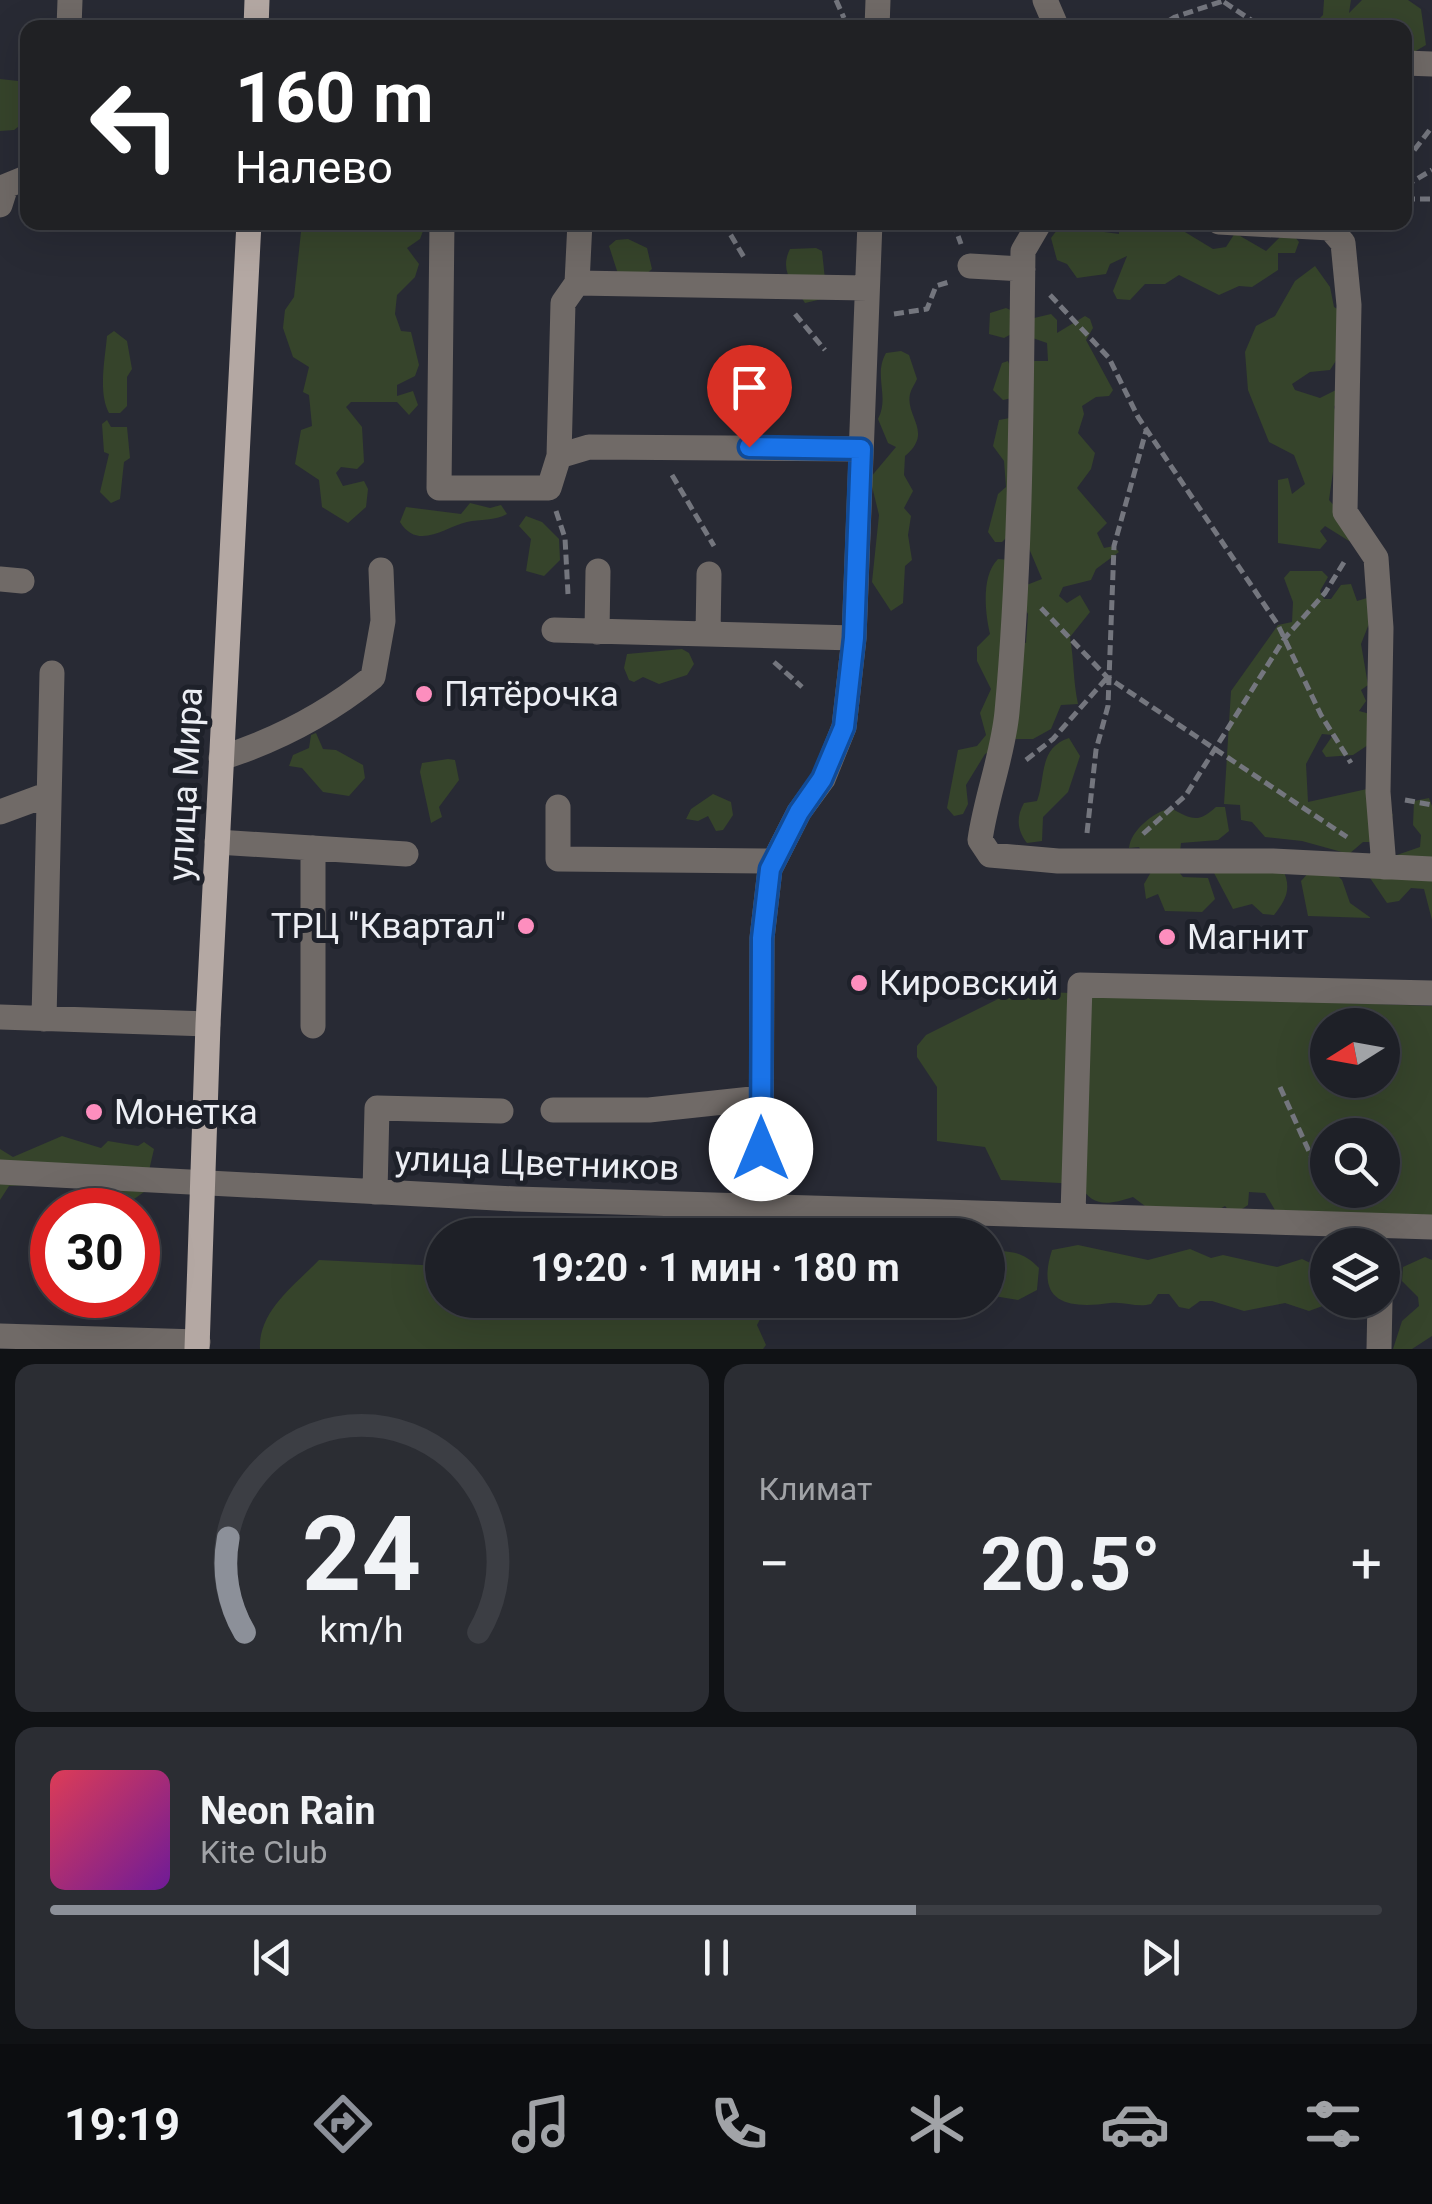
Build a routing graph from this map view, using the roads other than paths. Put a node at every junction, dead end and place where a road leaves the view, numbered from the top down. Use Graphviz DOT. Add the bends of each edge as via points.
graph roads {
  1 [pos="15,176"];
  2 [pos="0,204"];
  3 [pos="248,230"];
  4 [pos="442,230"];
  5 [pos="580,230"];
  6 [pos="870,230"];
  7 [pos="1032,230"];
  8 [pos="1332,230"];
  9 [pos="970,266"];
  10 [pos="1023,268"];
  11 [pos="577,283"];
  12 [pos="867,288"];
  13 [pos="861,449"];
  14 [pos="559,456"];
  15 [pos="382,570"];
  16 [pos="598,571"];
  17 [pos="709,574"];
  18 [pos="708,634"];
  19 [pos="854,638"];
  20 [pos="52,673"];
  21 [pos="221,758"];
  22 [pos="49,794"];
  23 [pos="558,807"];
  24 [pos="0,812"];
  25 [pos="217,842"];
  26 [pos="313,848"];
  27 [pos="406,854"];
  28 [pos="774,861"];
  29 [pos="1384,867"];
  30 [pos="1432,870"];
  31 [pos="1432,993"];
  32 [pos="0,1017"];
  33 [pos="44,1019"];
  34 [pos="208,1024"];
  35 [pos="313,1026"];
  36 [pos="761,1098"];
  37 [pos="553,1110"];
  38 [pos="501,1112"];
  39 [pos="0,1172"];
  40 [pos="203,1180"];
  41 [pos="374,1192"];
  42 [pos="761,1203"];
  43 [pos="1073,1214"];
  44 [pos="1432,1227"];
  45 [pos="1310,1230"];
  46 [pos="1400,1232"];
  47 [pos="1380,1318"];
  48 [pos="0,1336"];
  49 [pos="38,1344"];
  50 [pos="198,1346"];
  51 [pos="1379,1349"];
  1 -- 2 [label="street"];
  3 -- 21 [label="main road, улица Мира"];
  4 -- 14 [label="street" via="439,488 549,488"];
  5 -- 11 [label="street"];
  6 -- 12 [label="street"];
  7 -- 10 [label="street"];
  8 -- 29 [label="street" via="1343,243 1349,304 1345,512 1376,558"];
  9 -- 10 [label="street"];
  10 -- 29 [label="street" via="1017,570 1006,718 980,840 990,856"];
  11 -- 12 [label="street"];
  11 -- 14 [label="street" via="563,303"];
  12 -- 13 [label="street"];
  13 -- 14 [label="street" via="589,448"];
  13 -- 19 [label="street"];
  15 -- 21 [label="street" via="383,621 373,677 302,727"];
  16 -- 18 [label="street" via="576,631"];
  17 -- 18 [label="street"];
  18 -- 19 [label="street"];
  19 -- 28 [label="street" via="844,727"];
  20 -- 22 [label="street"];
  21 -- 25 [label="main road, улица Мира"];
  22 -- 24 [label="street"];
  22 -- 33 [label="street"];
  23 -- 28 [label="street" via="558,858"];
  25 -- 26 [label="street"];
  25 -- 34 [label="main road, улица Мира"];
  26 -- 27 [label="street"];
  26 -- 35 [label="street"];
  28 -- 36 [label="street" via="762,938"];
  29 -- 30 [label="street"];
  31 -- 43 [label="street" via="1080,985"];
  32 -- 33 [label="street"];
  33 -- 34 [label="street"];
  34 -- 40 [label="main road, улица Мира"];
  36 -- 37 [label="street" via="648,1110"];
  36 -- 42 [label="street"];
  38 -- 41 [label="street" via="377,1108"];
  39 -- 40 [label="street, улица Цветников"];
  40 -- 41 [label="street, улица Цветников"];
  40 -- 50 [label="main road, улица Мира"];
  41 -- 42 [label="street, улица Цветников"];
  42 -- 43 [label="street, улица Цветников"];
  43 -- 45 [label="street, улица Цветников"];
  44 -- 46 [label="street, улица Цветников"];
  47 -- 51 [label="street"];
  48 -- 49 [label="street"];
  49 -- 50 [label="street"];
}
